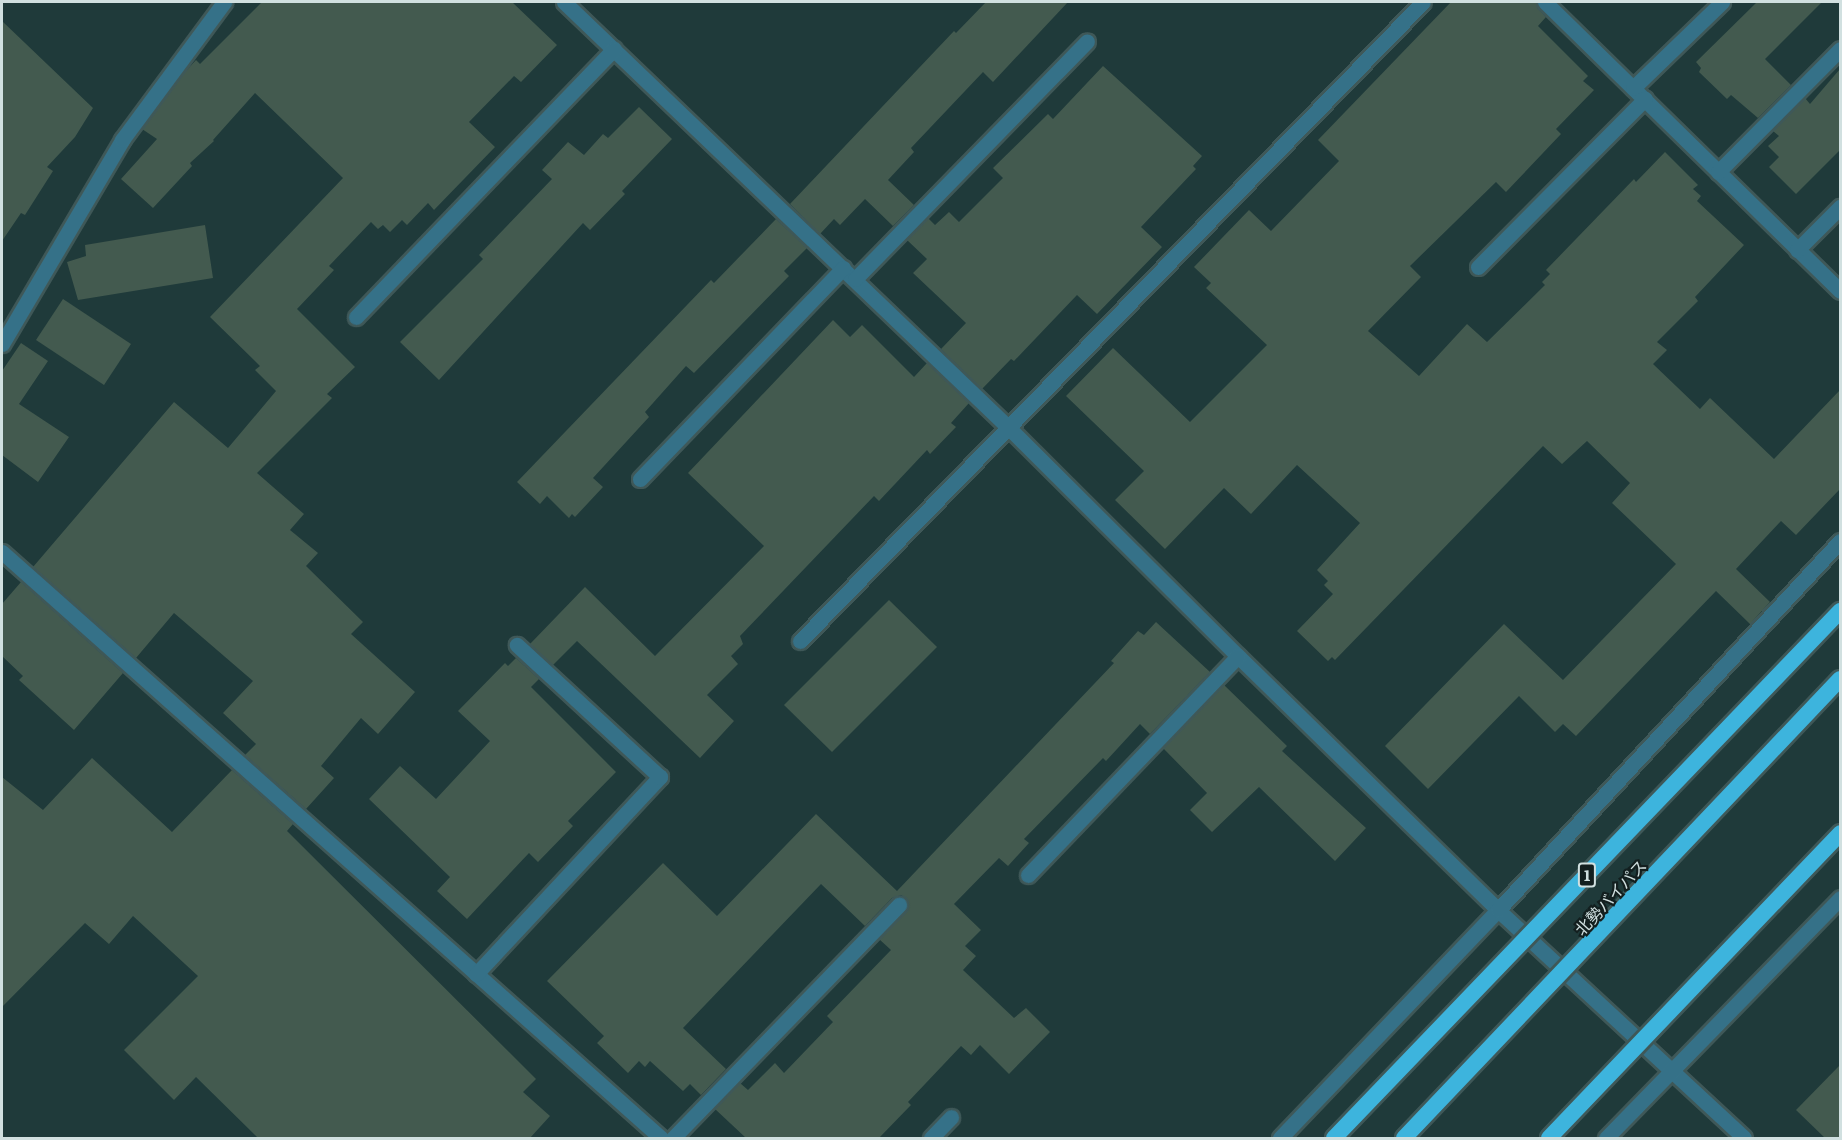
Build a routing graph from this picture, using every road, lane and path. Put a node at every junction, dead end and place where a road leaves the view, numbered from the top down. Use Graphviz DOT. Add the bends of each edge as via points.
graph roads {
  1 [pos="224,2"];
  2 [pos="564,2"];
  3 [pos="1423,2"];
  4 [pos="1545,2"];
  5 [pos="1722,2"];
  6 [pos="1087,41"];
  7 [pos="614,48"];
  8 [pos="1840,49"];
  9 [pos="1633,88"];
  10 [pos="1645,99"];
  11 [pos="1718,172"];
  12 [pos="1840,207"];
  13 [pos="1797,250"];
  14 [pos="1478,267"];
  15 [pos="849,273"];
  16 [pos="1840,291"];
  17 [pos="356,317"];
  18 [pos="2,344"];
  19 [pos="1009,428"];
  20 [pos="640,479"];
  21 [pos="1840,541"];
  22 [pos="2,552"];
  23 [pos="1840,610"];
  24 [pos="800,640"];
  25 [pos="517,645"];
  26 [pos="1238,656"];
  27 [pos="1840,679"];
  28 [pos="1840,832"];
  29 [pos="1028,875"];
  30 [pos="1840,898"];
  31 [pos="899,904"];
  32 [pos="1498,910"];
  33 [pos="476,974"];
  34 [pos="1671,1071"];
  35 [pos="951,1117"];
  36 [pos="661,1138"];
  37 [pos="673,1138"];
  38 [pos="931,1138"];
  39 [pos="1280,1138"];
  40 [pos="1334,1138"];
  41 [pos="1404,1138"];
  42 [pos="1549,1138"];
  43 [pos="1606,1138"];
  44 [pos="1744,1138"];
  1 -- 18 [label="street" via="122,140"];
  2 -- 7 [label="street"];
  3 -- 19 [label="street"];
  4 -- 9 [label="street"];
  5 -- 9 [label="street"];
  6 -- 15 [label="street"];
  7 -- 15 [label="street"];
  7 -- 17 [label="street"];
  8 -- 11 [label="street"];
  9 -- 10 [label="street"];
  10 -- 11 [label="street"];
  10 -- 14 [label="street"];
  11 -- 13 [label="street"];
  12 -- 13 [label="street"];
  13 -- 16 [label="street"];
  15 -- 19 [label="street"];
  15 -- 20 [label="street"];
  19 -- 24 [label="street"];
  19 -- 26 [label="street"];
  21 -- 32 [label="street"];
  22 -- 33 [label="street"];
  23 -- 40 [label="highway, 1, bridge"];
  25 -- 33 [label="street" via="660,777"];
  26 -- 29 [label="street"];
  26 -- 32 [label="street"];
  27 -- 41 [label="highway, 北勢バイパス, bridge"];
  28 -- 42 [label="highway, bridge"];
  30 -- 34 [label="street"];
  31 -- 37 [label="street"];
  32 -- 34 [label="street"];
  32 -- 39 [label="street"];
  33 -- 36 [label="street"];
  34 -- 43 [label="street"];
  34 -- 44 [label="street"];
  35 -- 38 [label="street"];
}
